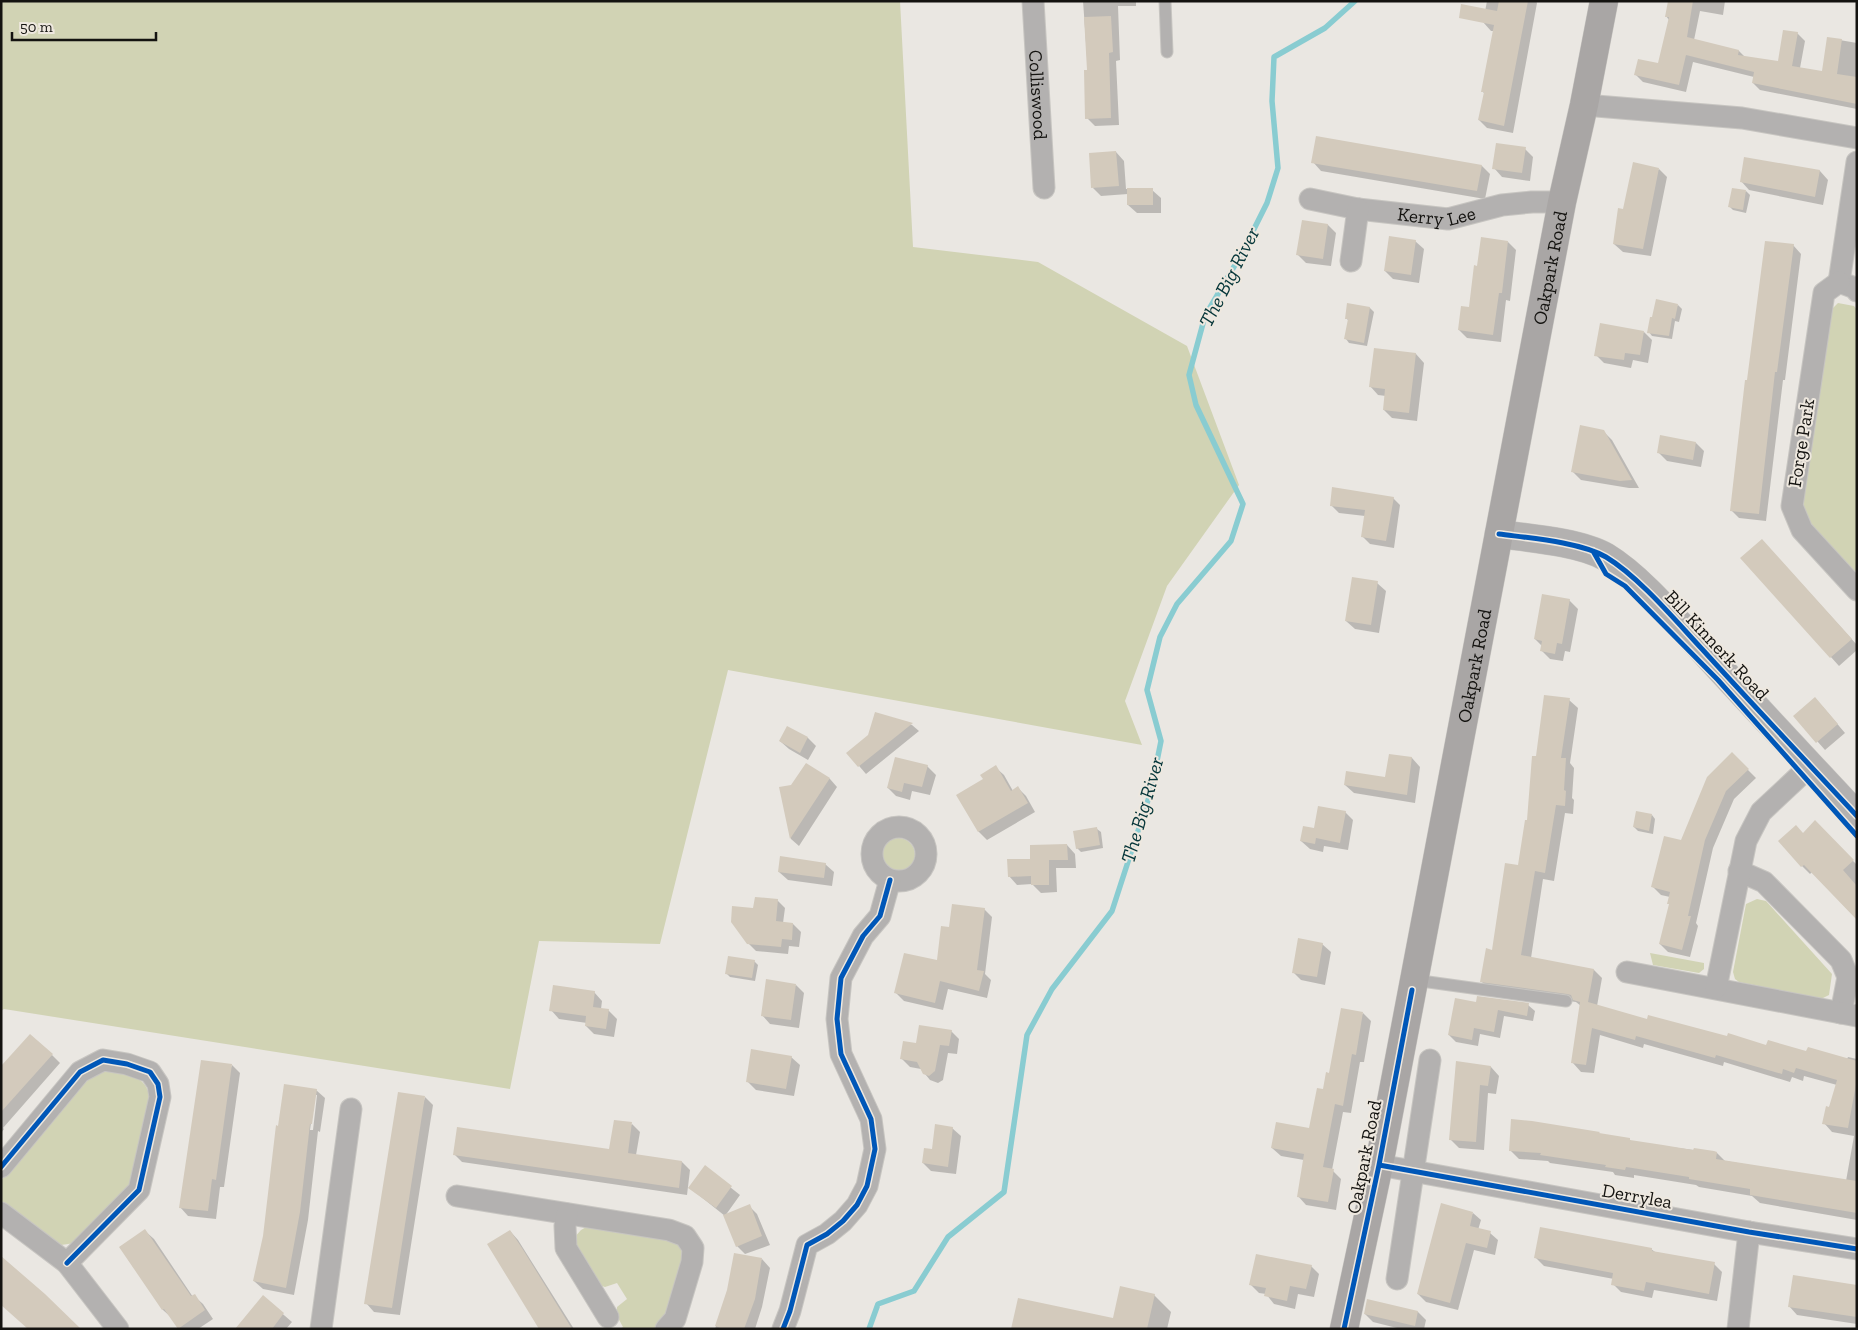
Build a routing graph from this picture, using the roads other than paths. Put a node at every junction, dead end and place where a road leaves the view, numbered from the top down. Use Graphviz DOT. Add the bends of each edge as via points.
graph roads {
  1 [pos="1033,1"];
  2 [pos="1165,1"];
  3 [pos="1604,1"];
  4 [pos="1167,52"];
  5 [pos="1584,105"];
  6 [pos="1857,138"];
  7 [pos="1857,162"];
  8 [pos="1044,188"];
  9 [pos="1310,199"];
  10 [pos="1562,202"];
  11 [pos="1358,209"];
  12 [pos="1351,261"];
  13 [pos="1848,286"];
  14 [pos="1499,534"];
  15 [pos="1857,590"];
  16 [pos="1810,766"];
  17 [pos="1857,816"];
  18 [pos="1738,871"];
  19 [pos="890,880"];
  20 [pos="1627,972"];
  21 [pos="1414,980"];
  22 [pos="1716,988"];
  23 [pos="1566,1001"];
  24 [pos="1849,1015"];
  25 [pos="1430,1060"];
  26 [pos="351,1109"];
  27 [pos="1379,1165"];
  28 [pos="1,1167"];
  29 [pos="1412,1171"];
  30 [pos="457,1196"];
  31 [pos="1,1213"];
  32 [pos="567,1214"];
  33 [pos="1749,1232"];
  34 [pos="1857,1249"];
  35 [pos="67,1263"];
  36 [pos="1397,1279"];
  37 [pos="608,1317"];
  38 [pos="118,1329"];
  39 [pos="321,1329"];
  40 [pos="666,1329"];
  41 [pos="783,1329"];
  42 [pos="1344,1329"];
  43 [pos="1738,1329"];
  1 -- 8 [label="street, Colliswood"];
  2 -- 4 [label="lane"];
  3 -- 5 [label="main road, Oakpark Road"];
  5 -- 6 [label="street" via="1742,118"];
  5 -- 10 [label="main road, Oakpark Road"];
  7 -- 13 [label="street, Forge Park"];
  9 -- 11 [label="street, Kerry Lee"];
  10 -- 11 [label="street, Kerry Lee" via="1502,205 1448,219"];
  10 -- 14 [label="main road, Oakpark Road"];
  11 -- 12 [label="street"];
  13 -- 15 [label="street, Forge Park" via="1824,293 1792,506 1802,530"];
  14 -- 16 [label="street, Bill Kinnerk Road" via="1562,544 1606,557 1631,576 1677,622"];
  14 -- 21 [label="main road, Oakpark Road"];
  16 -- 17 [label="street, Bill Kinnerk Road"];
  16 -- 18 [label="street" via="1761,812 1746,841"];
  18 -- 22 [label="street"];
  18 -- 24 [label="street" via="1764,882 1841,960 1848,977"];
  19 -- 41 [label="street" via="880,916 863,936 841,978 837,1019 841,1054 871,1120 875,1149 867,1186 843,1221 807,1245"];
  20 -- 22 [label="street"];
  21 -- 23 [label="lane"];
  21 -- 27 [label="main road, Oakpark Road"];
  22 -- 24 [label="street"];
  25 -- 29 [label="street"];
  26 -- 39 [label="street"];
  27 -- 29 [label="street, Derrylea"];
  27 -- 42 [label="main road, Oakpark Road"];
  28 -- 35 [label="street" via="80,1072 102,1060 150,1072 158,1084 160,1097 139,1190"];
  29 -- 33 [label="street, Derrylea"];
  29 -- 36 [label="street"];
  30 -- 32 [label="street"];
  31 -- 35 [label="street"];
  32 -- 37 [label="street" via="566,1248"];
  32 -- 40 [label="street" via="669,1230 685,1236 693,1248 692,1262 675,1319"];
  33 -- 34 [label="street, Derrylea"];
  33 -- 43 [label="street"];
  35 -- 38 [label="street"];
}
